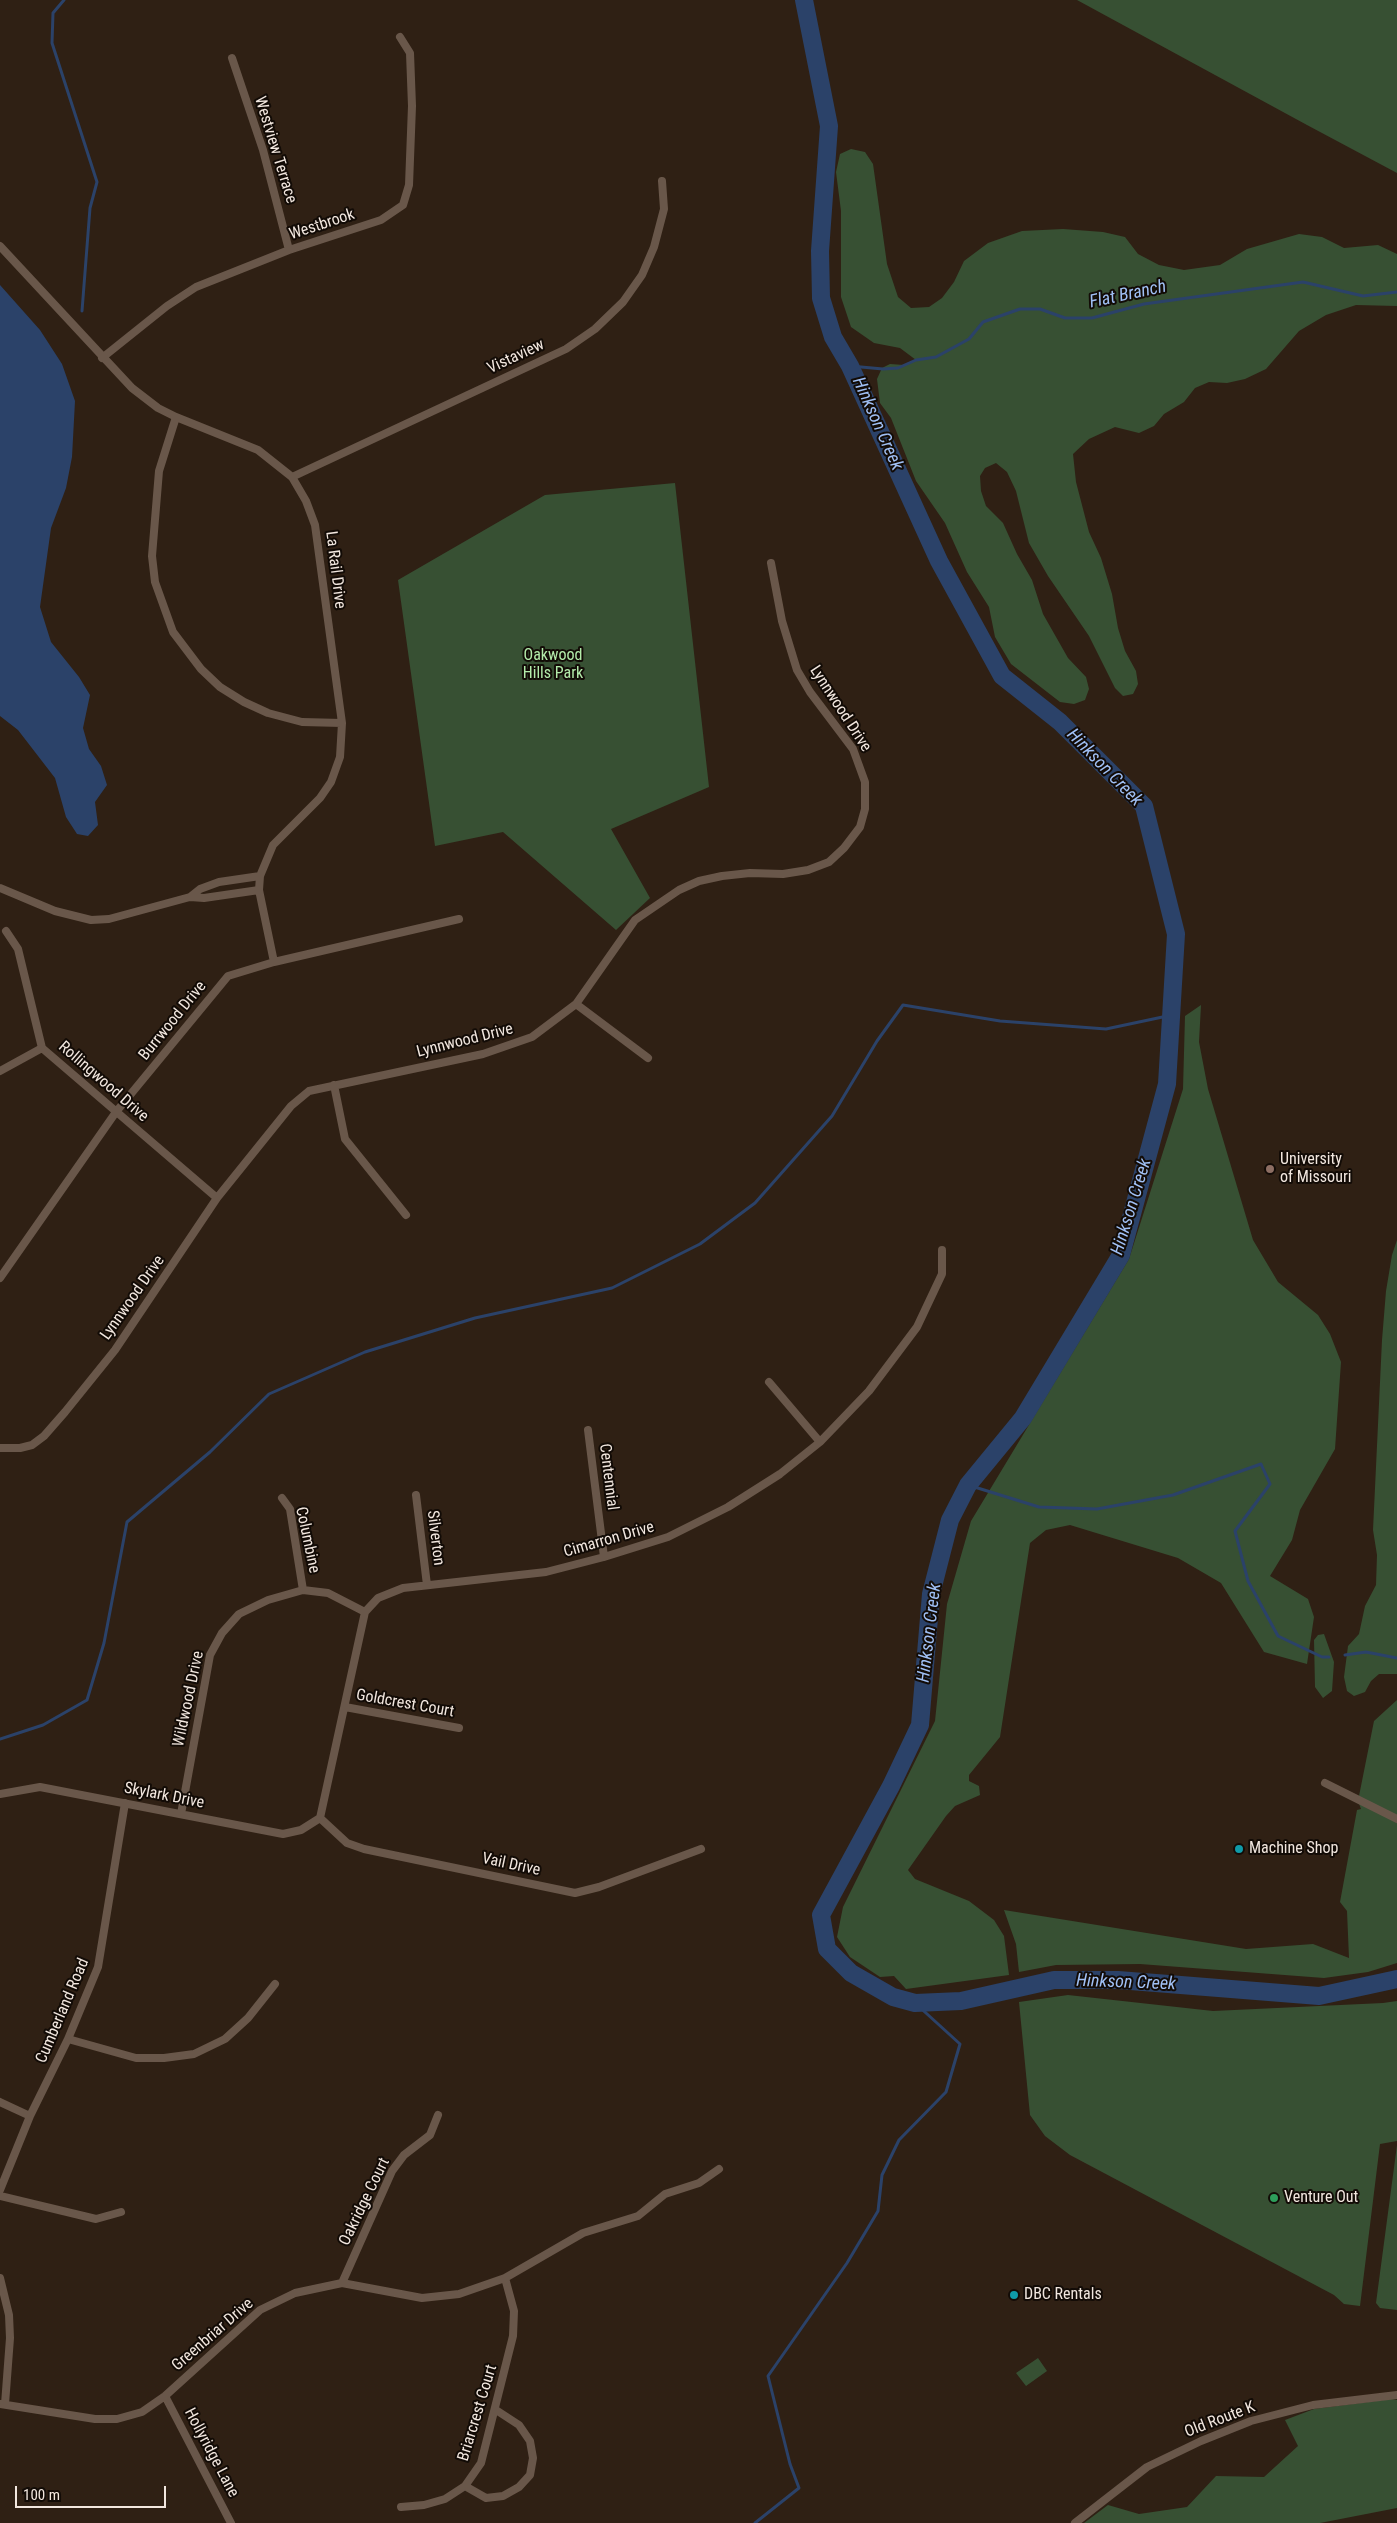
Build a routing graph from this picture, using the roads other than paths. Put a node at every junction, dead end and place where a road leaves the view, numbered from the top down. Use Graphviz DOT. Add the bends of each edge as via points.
graph roads {
  1 [pos="400,37"];
  2 [pos="232,58"];
  3 [pos="662,181"];
  4 [pos="0,246"];
  5 [pos="290,250"];
  6 [pos="102,358"];
  7 [pos="176,417"];
  8 [pos="292,477"];
  9 [pos="771,563"];
  10 [pos="342,722"];
  11 [pos="260,876"];
  12 [pos="0,888"];
  13 [pos="259,890"];
  14 [pos="190,897"];
  15 [pos="459,919"];
  16 [pos="6,931"];
  17 [pos="274,962"];
  18 [pos="576,1004"];
  19 [pos="42,1048"];
  20 [pos="648,1058"];
  21 [pos="0,1071"];
  22 [pos="334,1085"];
  23 [pos="116,1112"];
  24 [pos="217,1198"];
  25 [pos="406,1215"];
  26 [pos="942,1250"];
  27 [pos="0,1278"];
  28 [pos="769,1382"];
  29 [pos="588,1430"];
  30 [pos="820,1442"];
  31 [pos="0,1448"];
  32 [pos="416,1495"];
  33 [pos="282,1498"];
  34 [pos="604,1557"];
  35 [pos="427,1585"];
  36 [pos="304,1590"];
  37 [pos="365,1612"];
  38 [pos="345,1707"];
  39 [pos="459,1728"];
  40 [pos="1325,1783"];
  41 [pos="0,1794"];
  42 [pos="125,1803"];
  43 [pos="181,1814"];
  44 [pos="320,1818"];
  45 [pos="1397,1819"];
  46 [pos="701,1849"];
  47 [pos="275,1984"];
  48 [pos="68,2039"];
  49 [pos="0,2102"];
  50 [pos="438,2115"];
  51 [pos="30,2116"];
  52 [pos="719,2169"];
  53 [pos="0,2190"];
  54 [pos="0,2196"];
  55 [pos="121,2212"];
  56 [pos="0,2278"];
  57 [pos="505,2278"];
  58 [pos="342,2283"];
  59 [pos="1397,2395"];
  60 [pos="165,2396"];
  61 [pos="2,2404"];
  62 [pos="496,2410"];
  63 [pos="465,2486"];
  64 [pos="401,2507"];
  65 [pos="231,2523"];
  66 [pos="1075,2523"];
  1 -- 5 [label="street, Westbrook" via="410,53 412,106 409,185 403,205 380,220"];
  2 -- 5 [label="street, Westview Terrace" via="263,150"];
  3 -- 8 [label="street, Vistaview" via="664,209 654,247 642,275 623,302 595,328 566,349"];
  4 -- 6 [label="street, La Rail Drive"];
  5 -- 6 [label="street, Westbrook" via="196,287"];
  6 -- 7 [label="street, La Rail Drive" via="132,388"];
  7 -- 8 [label="street, La Rail Drive" via="258,450"];
  7 -- 10 [label="street" via="159,471 152,556 155,582 173,632 201,669 220,687 244,702 268,713 302,722"];
  8 -- 10 [label="street, La Rail Drive" via="306,501 317,532"];
  9 -- 18 [label="street, Lynnwood Drive" via="782,621 797,670 853,749 860,766 865,782 865,800 860,828 829,862 808,870 722,876 679,890 635,920"];
  10 -- 11 [label="street, La Rail Drive" via="340,757 331,782 320,798 273,845"];
  11 -- 13 [label="street, La Rail Drive"];
  11 -- 14 [label="street" via="219,882 200,889"];
  12 -- 14 [label="street" via="55,911 91,920 109,919"];
  13 -- 14 [label="street"];
  13 -- 17 [label="street, La Rail Drive"];
  15 -- 17 [label="street, Burrwood Drive"];
  16 -- 19 [label="street, Rollingwood Drive" via="18,949"];
  17 -- 23 [label="street, Burrwood Drive" via="228,976"];
  18 -- 20 [label="street"];
  18 -- 22 [label="street, Lynnwood Drive" via="532,1037 513,1044 483,1054"];
  19 -- 21 [label="street"];
  19 -- 23 [label="street, Rollingwood Drive"];
  22 -- 24 [label="street, Lynnwood Drive" via="309,1092 291,1106"];
  22 -- 25 [label="street" via="345,1139"];
  23 -- 24 [label="street, Rollingwood Drive"];
  23 -- 27 [label="street, Burrwood Drive"];
  24 -- 31 [label="street, Lynnwood Drive" via="115,1350 65,1412 32,1445"];
  26 -- 30 [label="street, Cimarron Drive" via="942,1274 916,1327 868,1391"];
  28 -- 30 [label="street"];
  29 -- 34 [label="street, Centennial"];
  30 -- 34 [label="street, Cimarron Drive" via="780,1474 728,1507 668,1537"];
  32 -- 35 [label="street, Silverton"];
  33 -- 36 [label="street, Columbine" via="290,1509"];
  34 -- 35 [label="street, Cimarron Drive" via="546,1572"];
  35 -- 37 [label="street, Cimarron Drive" via="403,1588 378,1598"];
  36 -- 37 [label="street, Wildwood Drive" via="328,1593"];
  36 -- 43 [label="street, Wildwood Drive" via="268,1600 239,1614 222,1633 210,1655"];
  37 -- 38 [label="street"];
  38 -- 39 [label="street, Goldcrest Court"];
  38 -- 44 [label="street"];
  40 -- 45 [label="street"];
  41 -- 42 [label="street, Skylark Drive" via="40,1786"];
  42 -- 43 [label="street, Skylark Drive"];
  42 -- 48 [label="street, Cumberland Road" via="98,1967"];
  43 -- 44 [label="street, Skylark Drive" via="283,1834 301,1830"];
  44 -- 46 [label="street, Vail Drive" via="347,1843 364,1849 575,1893"];
  47 -- 48 [label="street" via="248,2018 225,2039 194,2054 136,2058"];
  48 -- 51 [label="street, Cumberland Road"];
  49 -- 51 [label="street"];
  50 -- 58 [label="street, Oakridge Court" via="430,2135 404,2155 392,2171"];
  51 -- 53 [label="street, Cumberland Road"];
  52 -- 57 [label="street, Greenbriar Drive" via="699,2182 665,2194 638,2216 583,2233"];
  54 -- 55 [label="street" via="96,2218"];
  56 -- 61 [label="street" via="9,2323"];
  57 -- 58 [label="street, Greenbriar Drive" via="460,2294 422,2298"];
  57 -- 62 [label="street, Briarcrest Court" via="514,2311 513,2336"];
  58 -- 60 [label="street, Greenbriar Drive" via="295,2293 260,2310"];
  59 -- 66 [label="street, Old Route K" via="1313,2405 1251,2421 1200,2441 1147,2467"];
  60 -- 61 [label="street, Greenbriar Drive" via="142,2412 117,2419 95,2419"];
  60 -- 65 [label="street, Hollyridge Lane"];
  62 -- 63 [label="street, Briarcrest Court" via="480,2463"];
  62 -- 63 [label="street" via="519,2425 530,2441 533,2458 530,2475 519,2487 503,2496 486,2498"];
  63 -- 64 [label="street, Briarcrest Court" via="446,2500"];
}
